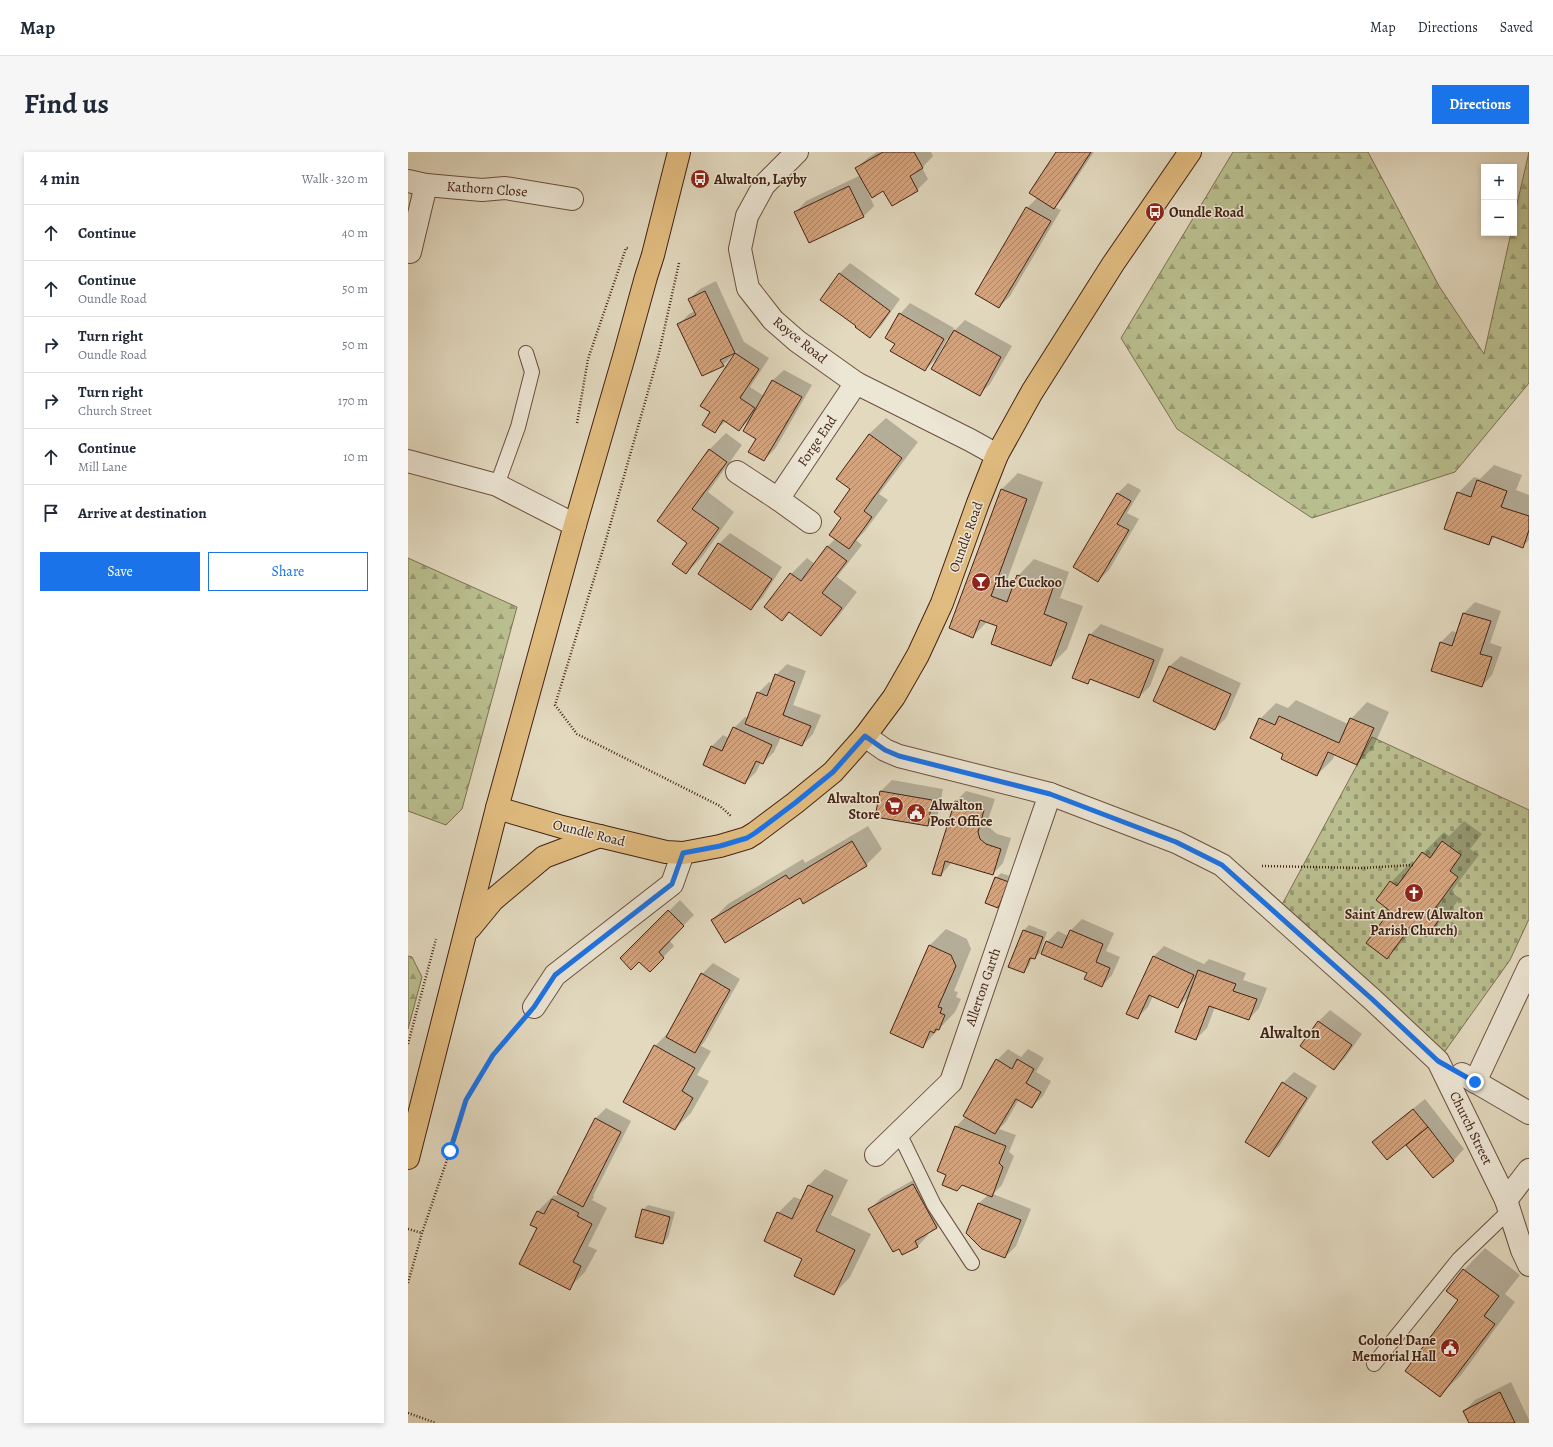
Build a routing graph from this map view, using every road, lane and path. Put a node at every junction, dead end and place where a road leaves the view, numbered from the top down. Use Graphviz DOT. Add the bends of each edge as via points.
graph roads {
  1 [pos="680,152"];
  2 [pos="797,152"];
  3 [pos="1190,152"];
  4 [pos="417,183"];
  5 [pos="572,199"];
  6 [pos="410,252"];
  7 [pos="679,263"];
  8 [pos="526,353"];
  9 [pos="856,384"];
  10 [pos="997,455"];
  11 [pos="408,461"];
  12 [pos="737,472"];
  13 [pos="497,485"];
  14 [pos="778,499"];
  15 [pos="810,522"];
  16 [pos="575,525"];
  17 [pos="865,736"];
  18 [pos="1050,794"];
  19 [pos="497,808"];
  20 [pos="734,819"];
  21 [pos="600,836"];
  22 [pos="683,853"];
  23 [pos="1222,865"];
  24 [pos="1413,865"];
  25 [pos="466,932"];
  26 [pos="1529,967"];
  27 [pos="534,1007"];
  28 [pos="1438,1061"];
  29 [pos="1475,1082"];
  30 [pos="1529,1113"];
  31 [pos="898,1133"];
  32 [pos="876,1155"];
  33 [pos="408,1158"];
  34 [pos="1529,1170"];
  35 [pos="1508,1205"];
  36 [pos="408,1229"];
  37 [pos="422,1233"];
  38 [pos="972,1263"];
  39 [pos="1529,1265"];
  40 [pos="408,1283"];
  41 [pos="1374,1364"];
  42 [pos="408,1413"];
  43 [pos="436,1423"];
  1 -- 16 [label="main road"];
  2 -- 9 [label="street, Royce Road" via="764,185 747,216 740,249 748,288 773,320"];
  3 -- 10 [label="main road, Oundle Road" via="1113,264 1032,392"];
  4 -- 5 [label="street, Kathorn Close" via="482,190 505,188"];
  4 -- 6 [label="street, Kathorn Close"];
  7 -- 20 [label="path" via="659,353 555,705 576,734 720,806"];
  8 -- 13 [label="lane" via="532,372 518,426"];
  9 -- 10 [label="street, Royce Road"];
  9 -- 14 [label="street, Forge End"];
  10 -- 17 [label="main road, Oundle Road" via="942,603 918,655 894,697"];
  11 -- 13 [label="street"];
  12 -- 14 [label="street"];
  13 -- 16 [label="street"];
  14 -- 15 [label="street"];
  16 -- 19 [label="main road"];
  17 -- 18 [label="street, Church Street" via="899,756"];
  17 -- 22 [label="main road, Oundle Road" via="833,772 755,833 720,846"];
  18 -- 23 [label="street, Church Street" via="1176,842"];
  18 -- 31 [label="street, Allerton Garth" via="950,1082"];
  19 -- 21 [label="main road, Oundle Road"];
  19 -- 25 [label="main road"];
  21 -- 22 [label="main road, Oundle Road" via="666,852"];
  21 -- 25 [label="main road" via="544,857 494,900"];
  22 -- 27 [label="street" via="672,884 555,975"];
  23 -- 24 [label="path" via="1362,868"];
  23 -- 28 [label="street, Church Street"];
  25 -- 33 [label="main road"];
  26 -- 29 [label="street"];
  27 -- 37 [label="path" via="493,1055 466,1100"];
  28 -- 29 [label="street"];
  28 -- 35 [label="street, Church Street"];
  29 -- 30 [label="street"];
  31 -- 32 [label="street, Allerton Garth"];
  31 -- 38 [label="lane" via="934,1205"];
  34 -- 35 [label="street"];
  35 -- 39 [label="street, Church Street"];
  35 -- 41 [label="lane" via="1459,1259"];
  36 -- 37 [label="path"];
  37 -- 40 [label="path"];
  42 -- 43 [label="path"];
}
